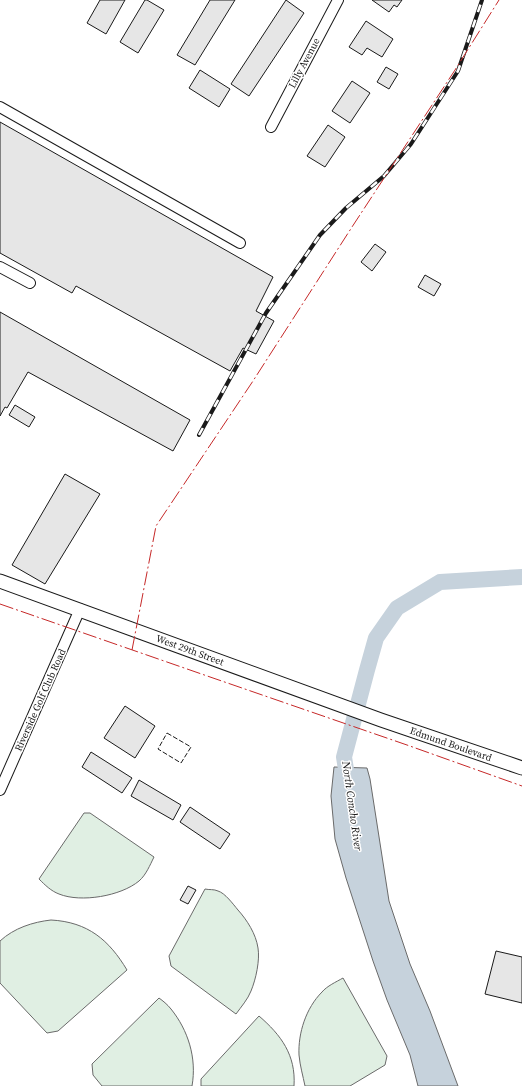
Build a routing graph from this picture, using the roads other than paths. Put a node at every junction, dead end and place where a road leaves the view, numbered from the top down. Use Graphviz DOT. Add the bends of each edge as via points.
graph roads {
  1 [pos="338,0"];
  2 [pos="0,107"];
  3 [pos="271,127"];
  4 [pos="240,243"];
  5 [pos="0,267"];
  6 [pos="30,283"];
  7 [pos="0,581"];
  8 [pos="80,609"];
  9 [pos="381,720"];
  10 [pos="522,768"];
  11 [pos="0,790"];
  1 -- 3 [label="street, Lilly Avenue"];
  2 -- 4 [label="street"];
  5 -- 6 [label="street"];
  7 -- 8 [label="main road, West 29th Street"];
  8 -- 9 [label="main road, West 29th Street"];
  8 -- 11 [label="street, Riverside Golf Club Road"];
  9 -- 10 [label="main road, Edmund Boulevard"];
}
